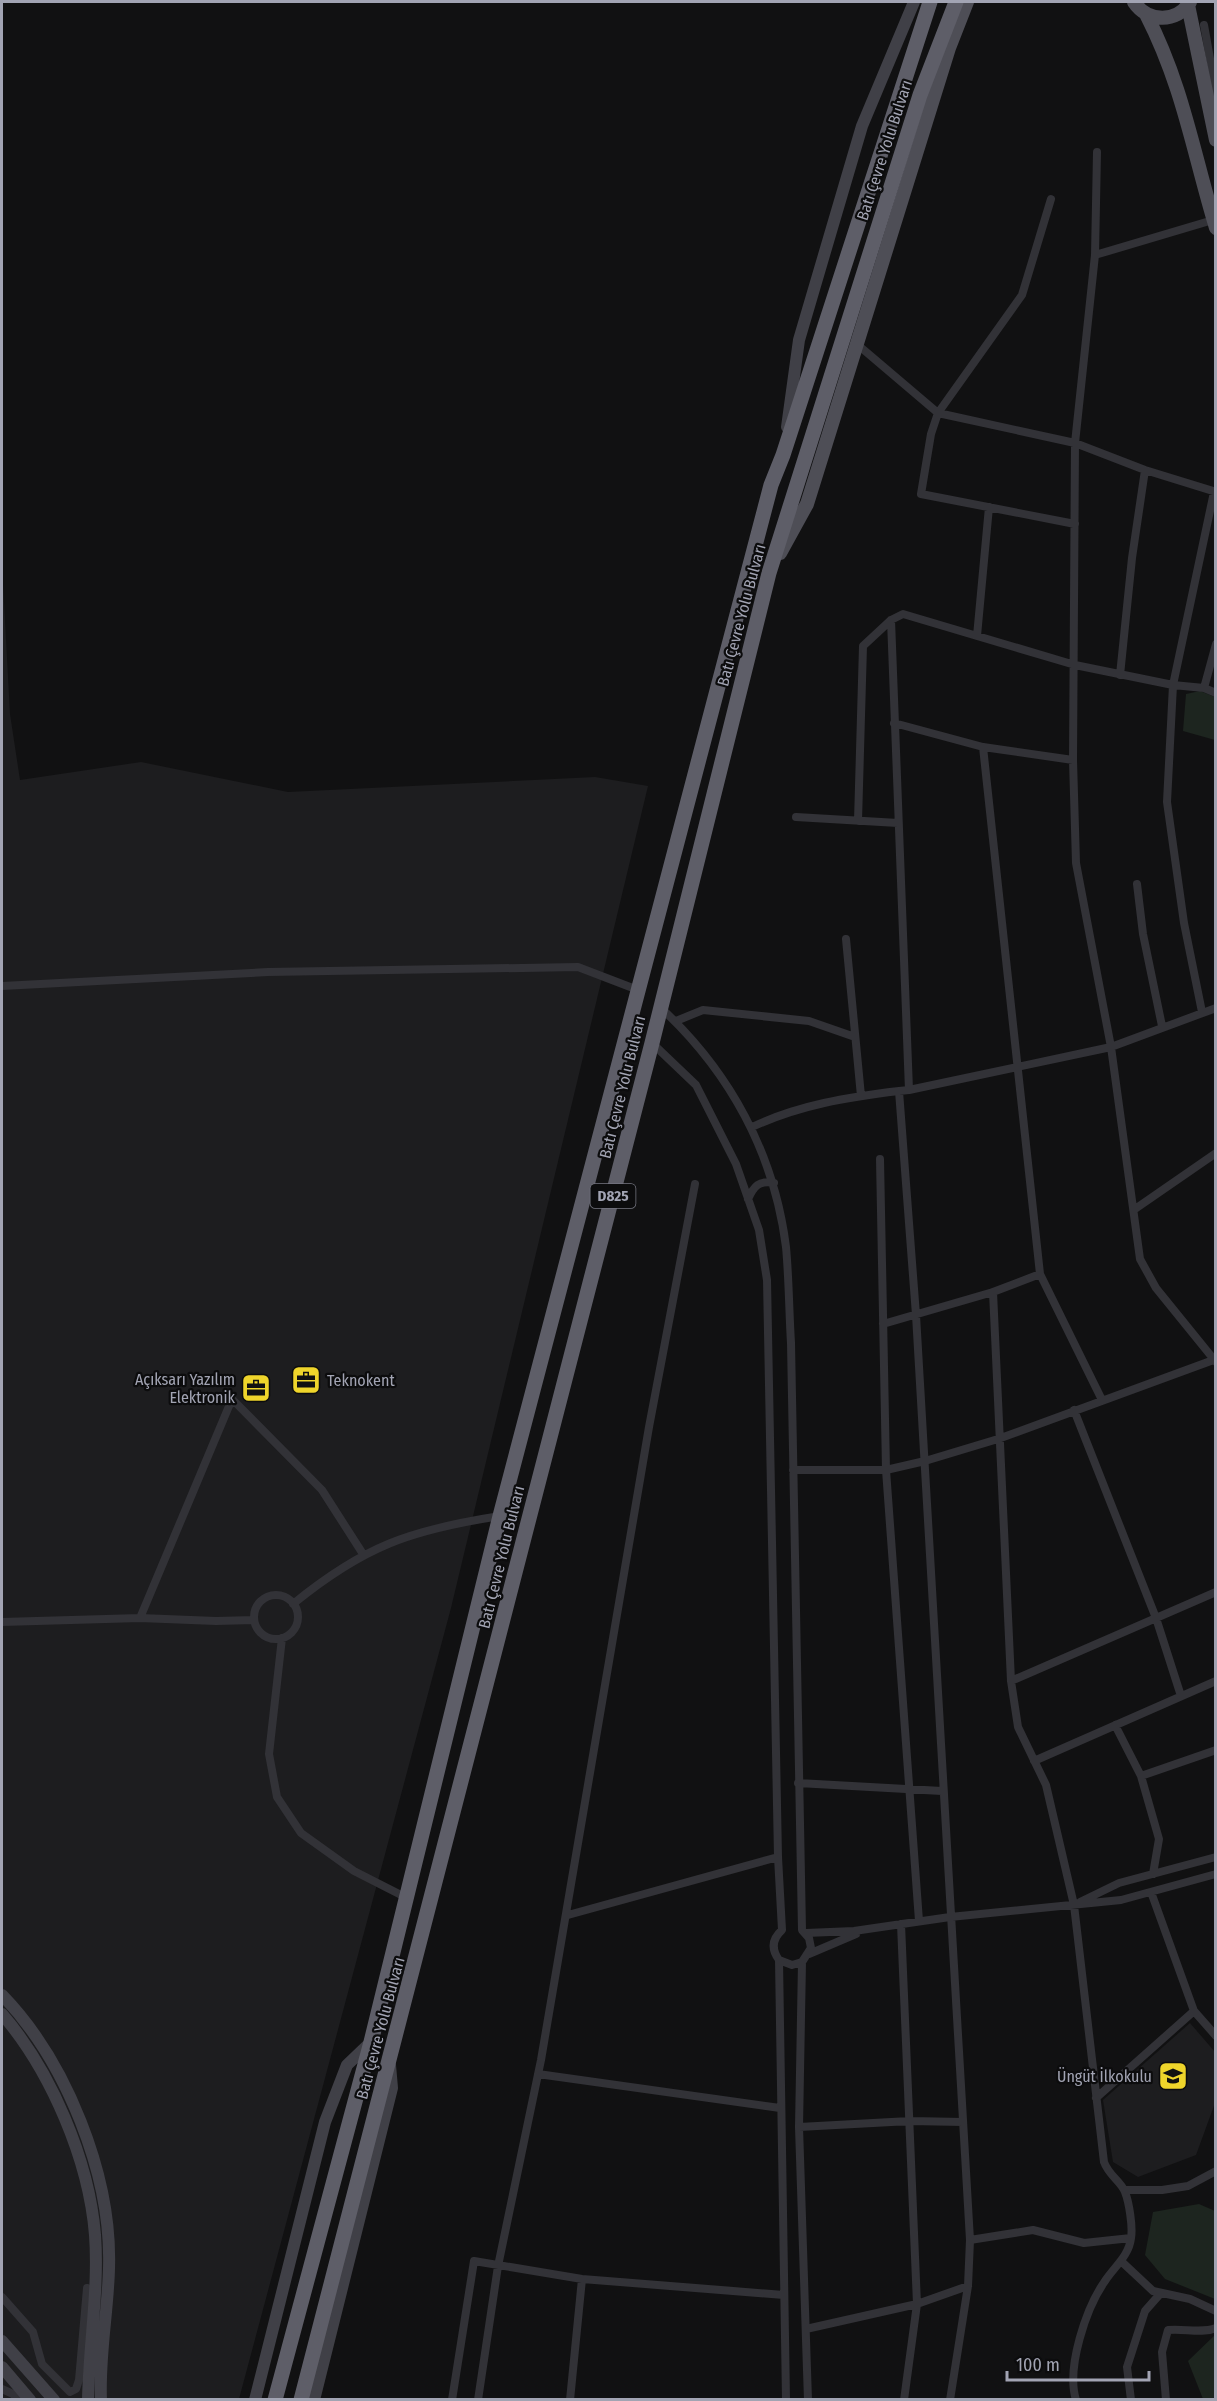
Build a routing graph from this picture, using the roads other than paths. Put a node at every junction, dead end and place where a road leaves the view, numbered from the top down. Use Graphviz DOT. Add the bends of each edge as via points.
graph roads {
  1 [pos="914,2"];
  2 [pos="930,2"];
  3 [pos="956,2"];
  4 [pos="967,2"];
  5 [pos="1189,3"];
  6 [pos="1136,6"];
  7 [pos="1204,25"];
  8 [pos="1215,92"];
  9 [pos="1215,140"];
  10 [pos="1097,152"];
  11 [pos="1051,199"];
  12 [pos="1214,224"];
  13 [pos="1095,255"];
  14 [pos="858,345"];
  15 [pos="938,413"];
  16 [pos="1075,443"];
  17 [pos="783,454"];
  18 [pos="1145,470"];
  19 [pos="1215,492"];
  20 [pos="989,507"];
  21 [pos="1075,524"];
  22 [pos="769,573"];
  23 [pos="891,620"];
  24 [pos="977,636"];
  25 [pos="1215,644"];
  26 [pos="1075,665"];
  27 [pos="1120,675"];
  28 [pos="1173,685"];
  29 [pos="1204,688"];
  30 [pos="1215,693"];
  31 [pos="894,723"];
  32 [pos="983,747"];
  33 [pos="1073,760"];
  34 [pos="796,817"];
  35 [pos="858,820"];
  36 [pos="898,823"];
  37 [pos="1137,885"];
  38 [pos="846,939"];
  39 [pos="2,986"];
  40 [pos="638,990"];
  41 [pos="661,1008"];
  42 [pos="1215,1008"];
  43 [pos="1202,1012"];
  44 [pos="676,1021"];
  45 [pos="1162,1026"];
  46 [pos="855,1037"];
  47 [pos="652,1043"];
  48 [pos="1111,1047"];
  49 [pos="1017,1069"];
  50 [pos="899,1090"];
  51 [pos="909,1090"];
  52 [pos="861,1095"];
  53 [pos="752,1127"];
  54 [pos="1215,1153"];
  55 [pos="880,1159"];
  56 [pos="774,1183"];
  57 [pos="695,1184"];
  58 [pos="748,1199"];
  59 [pos="1135,1209"];
  60 [pos="1040,1274"];
  61 [pos="993,1292"];
  62 [pos="916,1315"];
  63 [pos="883,1324"];
  64 [pos="1215,1361"];
  65 [pos="1102,1400"];
  66 [pos="1074,1410"];
  67 [pos="998,1440"];
  68 [pos="925,1461"];
  69 [pos="793,1470"];
  70 [pos="886,1470"];
  71 [pos="500,1516"];
  72 [pos="363,1554"];
  73 [pos="1215,1592"];
  74 [pos="294,1604"];
  75 [pos="140,1618"];
  76 [pos="1156,1618"];
  77 [pos="254,1620"];
  78 [pos="2,1622"];
  79 [pos="282,1638"];
  80 [pos="1011,1681"];
  81 [pos="1215,1681"];
  82 [pos="1181,1696"];
  83 [pos="1115,1725"];
  84 [pos="1215,1750"];
  85 [pos="1034,1761"];
  86 [pos="1141,1776"];
  87 [pos="798,1783"];
  88 [pos="910,1789"];
  89 [pos="942,1791"];
  90 [pos="778,1857"];
  91 [pos="1215,1857"];
  92 [pos="1153,1874"];
  93 [pos="1215,1874"];
  94 [pos="1150,1892"];
  95 [pos="407,1898"];
  96 [pos="1074,1905"];
  97 [pos="568,1915"];
  98 [pos="950,1917"];
  99 [pos="919,1921"];
  100 [pos="901,1924"];
  101 [pos="866,1929"];
  102 [pos="782,1930"];
  103 [pos="804,1932"];
  104 [pos="809,1954"];
  105 [pos="779,1960"];
  106 [pos="802,1962"];
  107 [pos="2,1995"];
  108 [pos="1194,2011"];
  109 [pos="2,2014"];
  110 [pos="1215,2036"];
  111 [pos="371,2042"];
  112 [pos="390,2063"];
  113 [pos="538,2074"];
  114 [pos="1095,2098"];
  115 [pos="780,2108"];
  116 [pos="910,2121"];
  117 [pos="963,2122"];
  118 [pos="799,2127"];
  119 [pos="1215,2171"];
  120 [pos="1125,2190"];
  121 [pos="1131,2238"];
  122 [pos="970,2240"];
  123 [pos="1122,2262"];
  124 [pos="498,2266"];
  125 [pos="582,2279"];
  126 [pos="968,2286"];
  127 [pos="87,2288"];
  128 [pos="1161,2294"];
  129 [pos="783,2295"];
  130 [pos="2,2296"];
  131 [pos="917,2304"];
  132 [pos="1215,2311"];
  133 [pos="1215,2328"];
  134 [pos="806,2329"];
  135 [pos="2,2341"];
  136 [pos="2,2367"];
  137 [pos="2,2389"];
  138 [pos="18,2400"];
  139 [pos="30,2400"];
  140 [pos="54,2400"];
  141 [pos="88,2400"];
  142 [pos="101,2400"];
  143 [pos="255,2400"];
  144 [pos="275,2400"];
  145 [pos="301,2400"];
  146 [pos="314,2400"];
  147 [pos="452,2400"];
  148 [pos="478,2400"];
  149 [pos="570,2400"];
  150 [pos="786,2400"];
  151 [pos="808,2400"];
  152 [pos="904,2400"];
  153 [pos="950,2400"];
  154 [pos="1076,2400"];
  155 [pos="1131,2400"];
  156 [pos="1166,2400"];
  1 -- 17 [label="street" via="862,126 799,340"];
  2 -- 17 [label="highway, Batı Çevre Yolu Bulvarı / D825"];
  3 -- 22 [label="highway, Batı Çevre Yolu Bulvarı / D825" via="920,95"];
  4 -- 14 [label="main road" via="949,48"];
  5 -- 6 [label="main road" via="1172,17 1159,18"];
  5 -- 9 [label="main road"];
  6 -- 12 [label="main road" via="1166,53 1181,95"];
  7 -- 8 [label="street"];
  10 -- 13 [label="street"];
  11 -- 15 [label="street" via="1022,295"];
  12 -- 13 [label="street"];
  13 -- 16 [label="street"];
  14 -- 15 [label="street"];
  14 -- 22 [label="main road" via="807,504"];
  15 -- 16 [label="street"];
  15 -- 20 [label="street" via="921,495"];
  16 -- 18 [label="street"];
  16 -- 21 [label="street"];
  17 -- 40 [label="highway, Batı Çevre Yolu Bulvarı / D825" via="768,496"];
  18 -- 19 [label="street"];
  18 -- 27 [label="street"];
  19 -- 28 [label="street"];
  20 -- 21 [label="street"];
  20 -- 24 [label="street"];
  21 -- 26 [label="street"];
  22 -- 41 [label="highway, Batı Çevre Yolu Bulvarı / D825"];
  23 -- 24 [label="street" via="903,614"];
  23 -- 31 [label="street"];
  23 -- 35 [label="street" via="863,646"];
  24 -- 26 [label="street"];
  25 -- 29 [label="street"];
  26 -- 27 [label="street"];
  26 -- 33 [label="street"];
  27 -- 28 [label="street"];
  28 -- 29 [label="street"];
  28 -- 43 [label="street" via="1167,802 1184,924"];
  29 -- 30 [label="street"];
  31 -- 32 [label="street"];
  31 -- 36 [label="street"];
  32 -- 33 [label="street"];
  32 -- 49 [label="street"];
  33 -- 48 [label="street" via="1076,862"];
  34 -- 35 [label="street"];
  35 -- 36 [label="street"];
  36 -- 51 [label="street"];
  37 -- 45 [label="street"];
  38 -- 46 [label="street"];
  39 -- 40 [label="street" via="268,972 578,967"];
  40 -- 71 [label="highway, Batı Çevre Yolu Bulvarı / D825"];
  41 -- 44 [label="street"];
  41 -- 47 [label="highway, Batı Çevre Yolu Bulvarı / D825"];
  42 -- 43 [label="street"];
  43 -- 45 [label="street"];
  44 -- 46 [label="street" via="703,1010 809,1021"];
  44 -- 53 [label="street" via="694,1039"];
  45 -- 48 [label="street"];
  46 -- 52 [label="street"];
  47 -- 58 [label="street" via="696,1085 736,1164"];
  47 -- 112 [label="highway, Batı Çevre Yolu Bulvarı / D825"];
  48 -- 49 [label="street"];
  48 -- 59 [label="street"];
  49 -- 51 [label="street"];
  49 -- 60 [label="street"];
  50 -- 51 [label="street"];
  50 -- 52 [label="street"];
  50 -- 62 [label="street"];
  52 -- 53 [label="street" via="784,1112"];
  53 -- 56 [label="street"];
  54 -- 59 [label="street"];
  55 -- 63 [label="street"];
  56 -- 58 [label="street" via="758,1184"];
  56 -- 69 [label="street" via="786,1247"];
  57 -- 97 [label="street" via="649,1426"];
  58 -- 90 [label="street" via="759,1230 767,1281"];
  59 -- 64 [label="street" via="1140,1259 1156,1288"];
  60 -- 61 [label="street"];
  60 -- 65 [label="street"];
  61 -- 62 [label="street"];
  61 -- 67 [label="street"];
  62 -- 63 [label="street"];
  62 -- 68 [label="street"];
  63 -- 70 [label="street"];
  64 -- 65 [label="street"];
  65 -- 66 [label="street"];
  66 -- 67 [label="street"];
  66 -- 76 [label="street"];
  67 -- 68 [label="street"];
  67 -- 80 [label="street"];
  68 -- 70 [label="street"];
  68 -- 89 [label="street"];
  69 -- 70 [label="street"];
  69 -- 87 [label="street"];
  70 -- 88 [label="street"];
  71 -- 72 [label="street" via="411,1533"];
  71 -- 95 [label="highway, Batı Çevre Yolu Bulvarı / D825"];
  72 -- 74 [label="street" via="331,1573"];
  72 -- 75 [label="street" via="322,1490 232,1399"];
  73 -- 76 [label="street"];
  74 -- 77 [label="street" via="282,1596 268,1596 257,1605"];
  74 -- 79 [label="street" via="297,1624"];
  75 -- 77 [label="street"];
  75 -- 78 [label="street"];
  76 -- 80 [label="street"];
  76 -- 82 [label="street"];
  77 -- 79 [label="street" via="267,1637"];
  79 -- 95 [label="street" via="269,1754 277,1797 301,1833 354,1871"];
  80 -- 85 [label="street" via="1018,1727"];
  81 -- 82 [label="street"];
  82 -- 83 [label="street"];
  83 -- 85 [label="street"];
  83 -- 86 [label="street"];
  84 -- 86 [label="street"];
  85 -- 96 [label="street" via="1046,1785"];
  86 -- 92 [label="street" via="1159,1839"];
  87 -- 88 [label="street"];
  87 -- 103 [label="street"];
  88 -- 89 [label="street"];
  88 -- 99 [label="street"];
  89 -- 98 [label="street"];
  90 -- 97 [label="street"];
  90 -- 102 [label="street"];
  91 -- 92 [label="street"];
  92 -- 96 [label="street" via="1119,1883"];
  93 -- 94 [label="street"];
  94 -- 96 [label="street"];
  94 -- 108 [label="street"];
  95 -- 111 [label="highway, Batı Çevre Yolu Bulvarı / D825"];
  96 -- 98 [label="street"];
  96 -- 114 [label="street"];
  97 -- 113 [label="street"];
  98 -- 99 [label="street"];
  98 -- 117 [label="street"];
  99 -- 100 [label="street"];
  100 -- 101 [label="street"];
  100 -- 116 [label="street"];
  101 -- 103 [label="street"];
  101 -- 104 [label="street"];
  102 -- 103 [label="street" via="792,1927"];
  102 -- 105 [label="street" via="773,1946"];
  103 -- 104 [label="street" via="810,1942"];
  104 -- 106 [label="street"];
  105 -- 106 [label="street" via="792,1965"];
  105 -- 115 [label="street"];
  106 -- 118 [label="street"];
  107 -- 142 [label="street" via="56,2068 91,2154 104,2206 110,2267 100,2370"];
  108 -- 110 [label="street"];
  108 -- 114 [label="street"];
  109 -- 141 [label="street" via="42,2073 81,2160 95,2234"];
  111 -- 143 [label="street" via="347,2065 325,2122"];
  111 -- 144 [label="highway, Batı Çevre Yolu Bulvarı / D825"];
  112 -- 145 [label="highway, Batı Çevre Yolu Bulvarı / D825"];
  112 -- 146 [label="street" via="392,2088"];
  113 -- 115 [label="street"];
  113 -- 124 [label="street"];
  114 -- 120 [label="street" via="1104,2162 1108,2174"];
  115 -- 129 [label="street"];
  116 -- 117 [label="street"];
  116 -- 118 [label="street"];
  116 -- 131 [label="street"];
  117 -- 122 [label="street"];
  118 -- 134 [label="street"];
  119 -- 120 [label="street" via="1188,2186"];
  120 -- 121 [label="street"];
  121 -- 122 [label="street" via="1083,2243 1033,2230"];
  121 -- 123 [label="street"];
  122 -- 126 [label="street"];
  123 -- 128 [label="street"];
  123 -- 154 [label="street" via="1105,2280 1085,2320 1072,2385"];
  124 -- 125 [label="street"];
  124 -- 147 [label="street" via="474,2261"];
  124 -- 148 [label="street"];
  125 -- 129 [label="street"];
  125 -- 149 [label="street"];
  126 -- 131 [label="street"];
  126 -- 153 [label="street"];
  127 -- 130 [label="street" via="80,2380 70,2392 42,2364 33,2332"];
  128 -- 132 [label="street" via="1190,2299"];
  128 -- 155 [label="street" via="1145,2311 1127,2367"];
  129 -- 150 [label="street"];
  131 -- 134 [label="street"];
  131 -- 152 [label="street"];
  133 -- 156 [label="street" via="1168,2330 1162,2352"];
  134 -- 151 [label="street"];
  135 -- 140 [label="street"];
  136 -- 139 [label="street"];
  137 -- 138 [label="street"];
}
